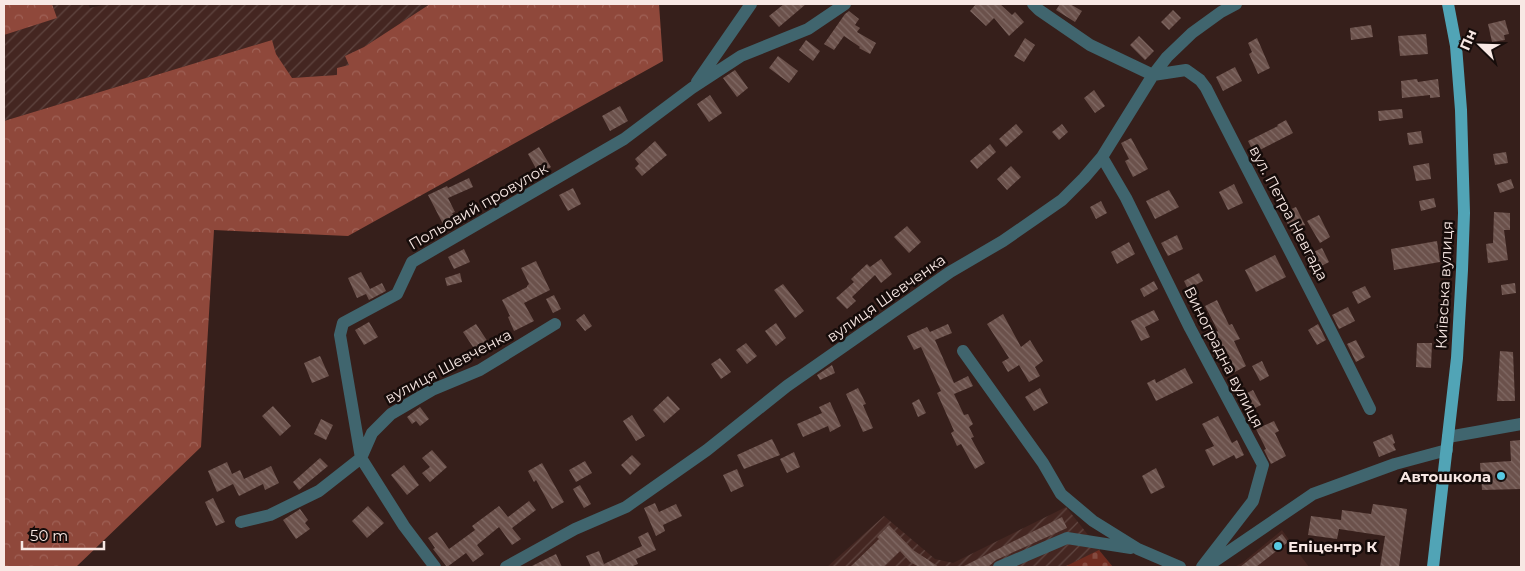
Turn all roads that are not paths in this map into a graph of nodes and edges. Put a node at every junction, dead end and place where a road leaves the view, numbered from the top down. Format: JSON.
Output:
{"nodes":[{"id":1,"x":751,"y":4,"type":"edge"},
{"id":2,"x":845,"y":4,"type":"edge"},
{"id":3,"x":1033,"y":4,"type":"edge"},
{"id":4,"x":1236,"y":4,"type":"edge"},
{"id":5,"x":1448,"y":4,"type":"edge"},
{"id":6,"x":1153,"y":75,"type":"junction"},
{"id":7,"x":692,"y":88,"type":"junction"},
{"id":8,"x":1102,"y":157,"type":"junction"},
{"id":9,"x":555,"y":324,"type":"dead end"},
{"id":10,"x":963,"y":351,"type":"dead end"},
{"id":11,"x":1370,"y":410,"type":"dead end"},
{"id":12,"x":1521,"y":424,"type":"edge"},
{"id":13,"x":1448,"y":443,"type":"junction"},
{"id":14,"x":361,"y":458,"type":"junction"},
{"id":15,"x":241,"y":522,"type":"dead end"},
{"id":16,"x":1138,"y":549,"type":"junction"},
{"id":17,"x":435,"y":567,"type":"edge"},
{"id":18,"x":506,"y":567,"type":"edge"},
{"id":19,"x":999,"y":567,"type":"edge"},
{"id":20,"x":1180,"y":567,"type":"edge"},
{"id":21,"x":1202,"y":567,"type":"edge"},
{"id":22,"x":1206,"y":567,"type":"edge"},
{"id":23,"x":1433,"y":567,"type":"edge"}],
"edges":[{"from":1,"to":7,"type":"street"},
{"from":2,"to":7,"type":"street","name":"Польовий провулок"},
{"from":3,"to":6,"type":"street"},
{"from":4,"to":6,"type":"street","name":"вулиця Шевченка"},
{"from":5,"to":13,"type":"main road","name":"Київська вулиця"},
{"from":6,"to":8,"type":"street","name":"вулиця Шевченка"},
{"from":6,"to":11,"type":"street","name":"вул. Петра Невгада"},
{"from":7,"to":14,"type":"street","name":"Польовий провулок"},
{"from":8,"to":18,"type":"street","name":"вулиця Шевченка"},
{"from":8,"to":21,"type":"street","name":"Виноградна вулиця"},
{"from":9,"to":14,"type":"street","name":"вулиця Шевченка"},
{"from":10,"to":16,"type":"street"},
{"from":12,"to":13,"type":"street"},
{"from":13,"to":22,"type":"street"},
{"from":13,"to":23,"type":"main road","name":"Київська вулиця"},
{"from":14,"to":15,"type":"street","name":"вулиця Шевченка"},
{"from":14,"to":17,"type":"street","name":"Польовий провулок"},
{"from":16,"to":19,"type":"street"},
{"from":16,"to":20,"type":"street"}]}
